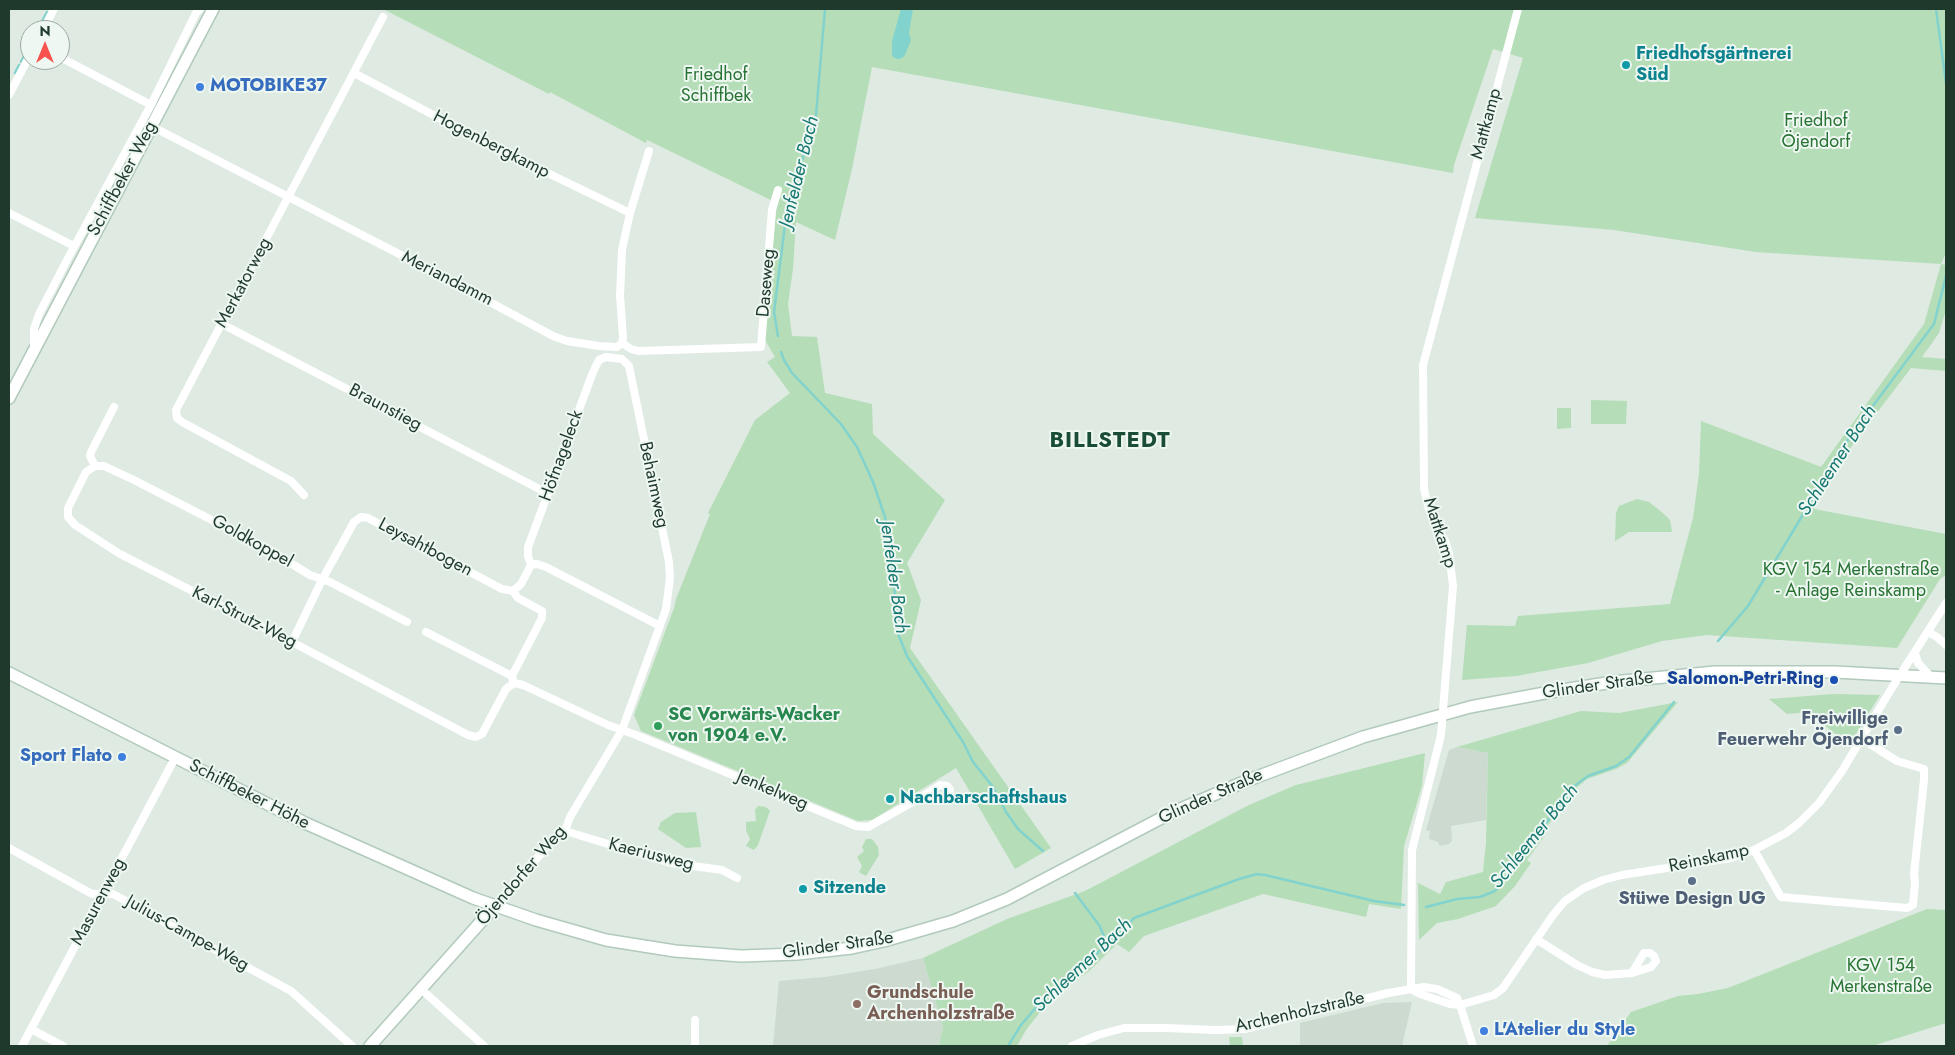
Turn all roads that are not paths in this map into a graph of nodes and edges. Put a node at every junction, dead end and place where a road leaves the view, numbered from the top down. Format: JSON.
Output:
{"nodes":[{"id":1,"x":200,"y":9,"type":"edge"},
{"id":2,"x":213,"y":9,"type":"edge"},
{"id":3,"x":1518,"y":9,"type":"edge"},
{"id":4,"x":383,"y":17,"type":"dead end"},
{"id":5,"x":70,"y":62,"type":"edge"},
{"id":6,"x":22,"y":70,"type":"edge"},
{"id":7,"x":354,"y":73,"type":"junction"},
{"id":8,"x":9,"y":95,"type":"edge"},
{"id":9,"x":151,"y":105,"type":"junction"},
{"id":10,"x":152,"y":126,"type":"junction"},
{"id":11,"x":648,"y":151,"type":"dead end"},
{"id":12,"x":778,"y":190,"type":"dead end"},
{"id":13,"x":289,"y":198,"type":"junction"},
{"id":14,"x":9,"y":213,"type":"edge"},
{"id":15,"x":630,"y":213,"type":"junction"},
{"id":16,"x":74,"y":246,"type":"junction"},
{"id":17,"x":222,"y":324,"type":"junction"},
{"id":18,"x":622,"y":343,"type":"junction"},
{"id":19,"x":761,"y":347,"type":"joint"},
{"id":20,"x":34,"y":350,"type":"junction"},
{"id":21,"x":611,"y":357,"type":"joint"},
{"id":22,"x":9,"y":398,"type":"edge"},
{"id":23,"x":114,"y":407,"type":"dead end"},
{"id":24,"x":94,"y":466,"type":"junction"},
{"id":25,"x":547,"y":493,"type":"junction"},
{"id":26,"x":304,"y":495,"type":"dead end"},
{"id":27,"x":530,"y":565,"type":"junction"},
{"id":28,"x":322,"y":580,"type":"junction"},
{"id":29,"x":513,"y":591,"type":"junction"},
{"id":30,"x":1946,"y":602,"type":"edge"},
{"id":31,"x":408,"y":622,"type":"dead end"},
{"id":32,"x":660,"y":626,"type":"junction"},
{"id":33,"x":426,"y":632,"type":"dead end"},
{"id":34,"x":1928,"y":632,"type":"junction"},
{"id":35,"x":292,"y":642,"type":"junction"},
{"id":36,"x":1946,"y":646,"type":"edge"},
{"id":37,"x":1915,"y":653,"type":"junction"},
{"id":38,"x":9,"y":673,"type":"edge"},
{"id":39,"x":1901,"y":675,"type":"junction"},
{"id":40,"x":1931,"y":677,"type":"junction"},
{"id":41,"x":1946,"y":678,"type":"edge"},
{"id":42,"x":513,"y":679,"type":"junction"},
{"id":43,"x":1443,"y":714,"type":"junction"},
{"id":44,"x":622,"y":730,"type":"junction"},
{"id":45,"x":1862,"y":739,"type":"junction"},
{"id":46,"x":176,"y":758,"type":"junction"},
{"id":47,"x":920,"y":798,"type":"dead end"},
{"id":48,"x":564,"y":832,"type":"junction"},
{"id":49,"x":9,"y":848,"type":"edge"},
{"id":50,"x":1754,"y":850,"type":"junction"},
{"id":51,"x":737,"y":878,"type":"dead end"},
{"id":52,"x":104,"y":894,"type":"junction"},
{"id":53,"x":495,"y":906,"type":"junction"},
{"id":54,"x":1536,"y":939,"type":"junction"},
{"id":55,"x":1632,"y":973,"type":"dead end"},
{"id":56,"x":421,"y":989,"type":"junction"},
{"id":57,"x":1411,"y":989,"type":"junction"},
{"id":58,"x":1460,"y":1004,"type":"junction"},
{"id":59,"x":695,"y":1020,"type":"dead end"},
{"id":60,"x":31,"y":1029,"type":"junction"},
{"id":61,"x":22,"y":1046,"type":"edge"},
{"id":62,"x":63,"y":1046,"type":"edge"},
{"id":63,"x":352,"y":1046,"type":"edge"},
{"id":64,"x":370,"y":1046,"type":"edge"},
{"id":65,"x":484,"y":1046,"type":"edge"},
{"id":66,"x":695,"y":1046,"type":"edge"},
{"id":67,"x":1072,"y":1046,"type":"edge"},
{"id":68,"x":1473,"y":1046,"type":"edge"}],
"edges":[{"from":1,"to":9,"type":"street","name":"Schiffbeker Weg"},
{"from":2,"to":10,"type":"main road","name":"Schiffbeker Weg"},
{"from":3,"to":43,"type":"street","name":"Mattkamp"},
{"from":4,"to":7,"type":"street","name":"Merkatorweg"},
{"from":5,"to":9,"type":"street"},
{"from":6,"to":8,"type":"street"},
{"from":7,"to":13,"type":"street","name":"Merkatorweg"},
{"from":7,"to":15,"type":"street","name":"Hogenbergkamp"},
{"from":9,"to":16,"type":"street","name":"Schiffbeker Weg"},
{"from":10,"to":13,"type":"street","name":"Meriandamm"},
{"from":10,"to":20,"type":"main road","name":"Schiffbeker Weg"},
{"from":11,"to":15,"type":"street"},
{"from":12,"to":19,"type":"street","name":"Daseweg"},
{"from":13,"to":17,"type":"street","name":"Merkatorweg"},
{"from":13,"to":18,"type":"street","name":"Meriandamm"},
{"from":14,"to":16,"type":"street"},
{"from":15,"to":18,"type":"street"},
{"from":16,"to":20,"type":"street","name":"Schiffbeker Weg"},
{"from":17,"to":25,"type":"street","name":"Braunstieg"},
{"from":17,"to":26,"type":"street","name":"Merkatorweg"},
{"from":18,"to":19,"type":"street","name":"Meriandamm"},
{"from":20,"to":22,"type":"main road","name":"Schiffbeker Weg"},
{"from":21,"to":25,"type":"street","name":"Höfnageleck"},
{"from":21,"to":32,"type":"street","name":"Behaimweg"},
{"from":23,"to":24,"type":"street"},
{"from":24,"to":28,"type":"street","name":"Goldkoppel"},
{"from":24,"to":35,"type":"street","name":"Karl-Strutz-Weg"},
{"from":25,"to":27,"type":"street","name":"Höfnageleck"},
{"from":27,"to":29,"type":"street","name":"Höfnageleck"},
{"from":27,"to":32,"type":"street"},
{"from":28,"to":29,"type":"street","name":"Leysahtbogen"},
{"from":28,"to":31,"type":"street","name":"Goldkoppel"},
{"from":28,"to":35,"type":"street","name":"Leysahtbogen"},
{"from":29,"to":42,"type":"street","name":"Leysahtbogen"},
{"from":30,"to":34,"type":"street","name":"Reinskamp"},
{"from":32,"to":44,"type":"street","name":"Öjendorfer Weg"},
{"from":33,"to":42,"type":"street"},
{"from":34,"to":36,"type":"street"},
{"from":34,"to":37,"type":"street","name":"Reinskamp"},
{"from":35,"to":42,"type":"street","name":"Karl-Strutz-Weg"},
{"from":37,"to":39,"type":"street","name":"Reinskamp"},
{"from":37,"to":40,"type":"street"},
{"from":38,"to":46,"type":"main road","name":"Schiffbeker Höhe"},
{"from":39,"to":40,"type":"main road","name":"Glinder Straße"},
{"from":39,"to":43,"type":"main road","name":"Glinder Straße"},
{"from":39,"to":45,"type":"street","name":"Reinskamp"},
{"from":40,"to":41,"type":"main road","name":"Glinder Straße"},
{"from":42,"to":44,"type":"street"},
{"from":43,"to":53,"type":"main road","name":"Glinder Straße"},
{"from":43,"to":57,"type":"street","name":"Mattkamp"},
{"from":44,"to":47,"type":"street","name":"Jenkelweg"},
{"from":44,"to":48,"type":"street","name":"Öjendorfer Weg"},
{"from":45,"to":50,"type":"street","name":"Reinskamp"},
{"from":45,"to":50,"type":"street"},
{"from":46,"to":52,"type":"street","name":"Masurenweg"},
{"from":46,"to":53,"type":"main road","name":"Schiffbeker Höhe"},
{"from":48,"to":51,"type":"street","name":"Kaeriusweg"},
{"from":48,"to":53,"type":"street","name":"Öjendorfer Weg"},
{"from":49,"to":52,"type":"street","name":"Julius-Campe-Weg"},
{"from":50,"to":54,"type":"street","name":"Reinskamp"},
{"from":52,"to":60,"type":"street","name":"Masurenweg"},
{"from":52,"to":63,"type":"street","name":"Julius-Campe-Weg"},
{"from":53,"to":56,"type":"main road","name":"Öjendorfer Weg"},
{"from":54,"to":55,"type":"street"},
{"from":54,"to":58,"type":"street","name":"Reinskamp"},
{"from":56,"to":64,"type":"main road","name":"Öjendorfer Weg"},
{"from":56,"to":65,"type":"street"},
{"from":57,"to":58,"type":"street","name":"Archenholzstraße"},
{"from":57,"to":67,"type":"street","name":"Archenholzstraße"},
{"from":58,"to":68,"type":"street"},
{"from":59,"to":66,"type":"street"},
{"from":60,"to":61,"type":"street","name":"Masurenweg"},
{"from":60,"to":62,"type":"street"}]}
